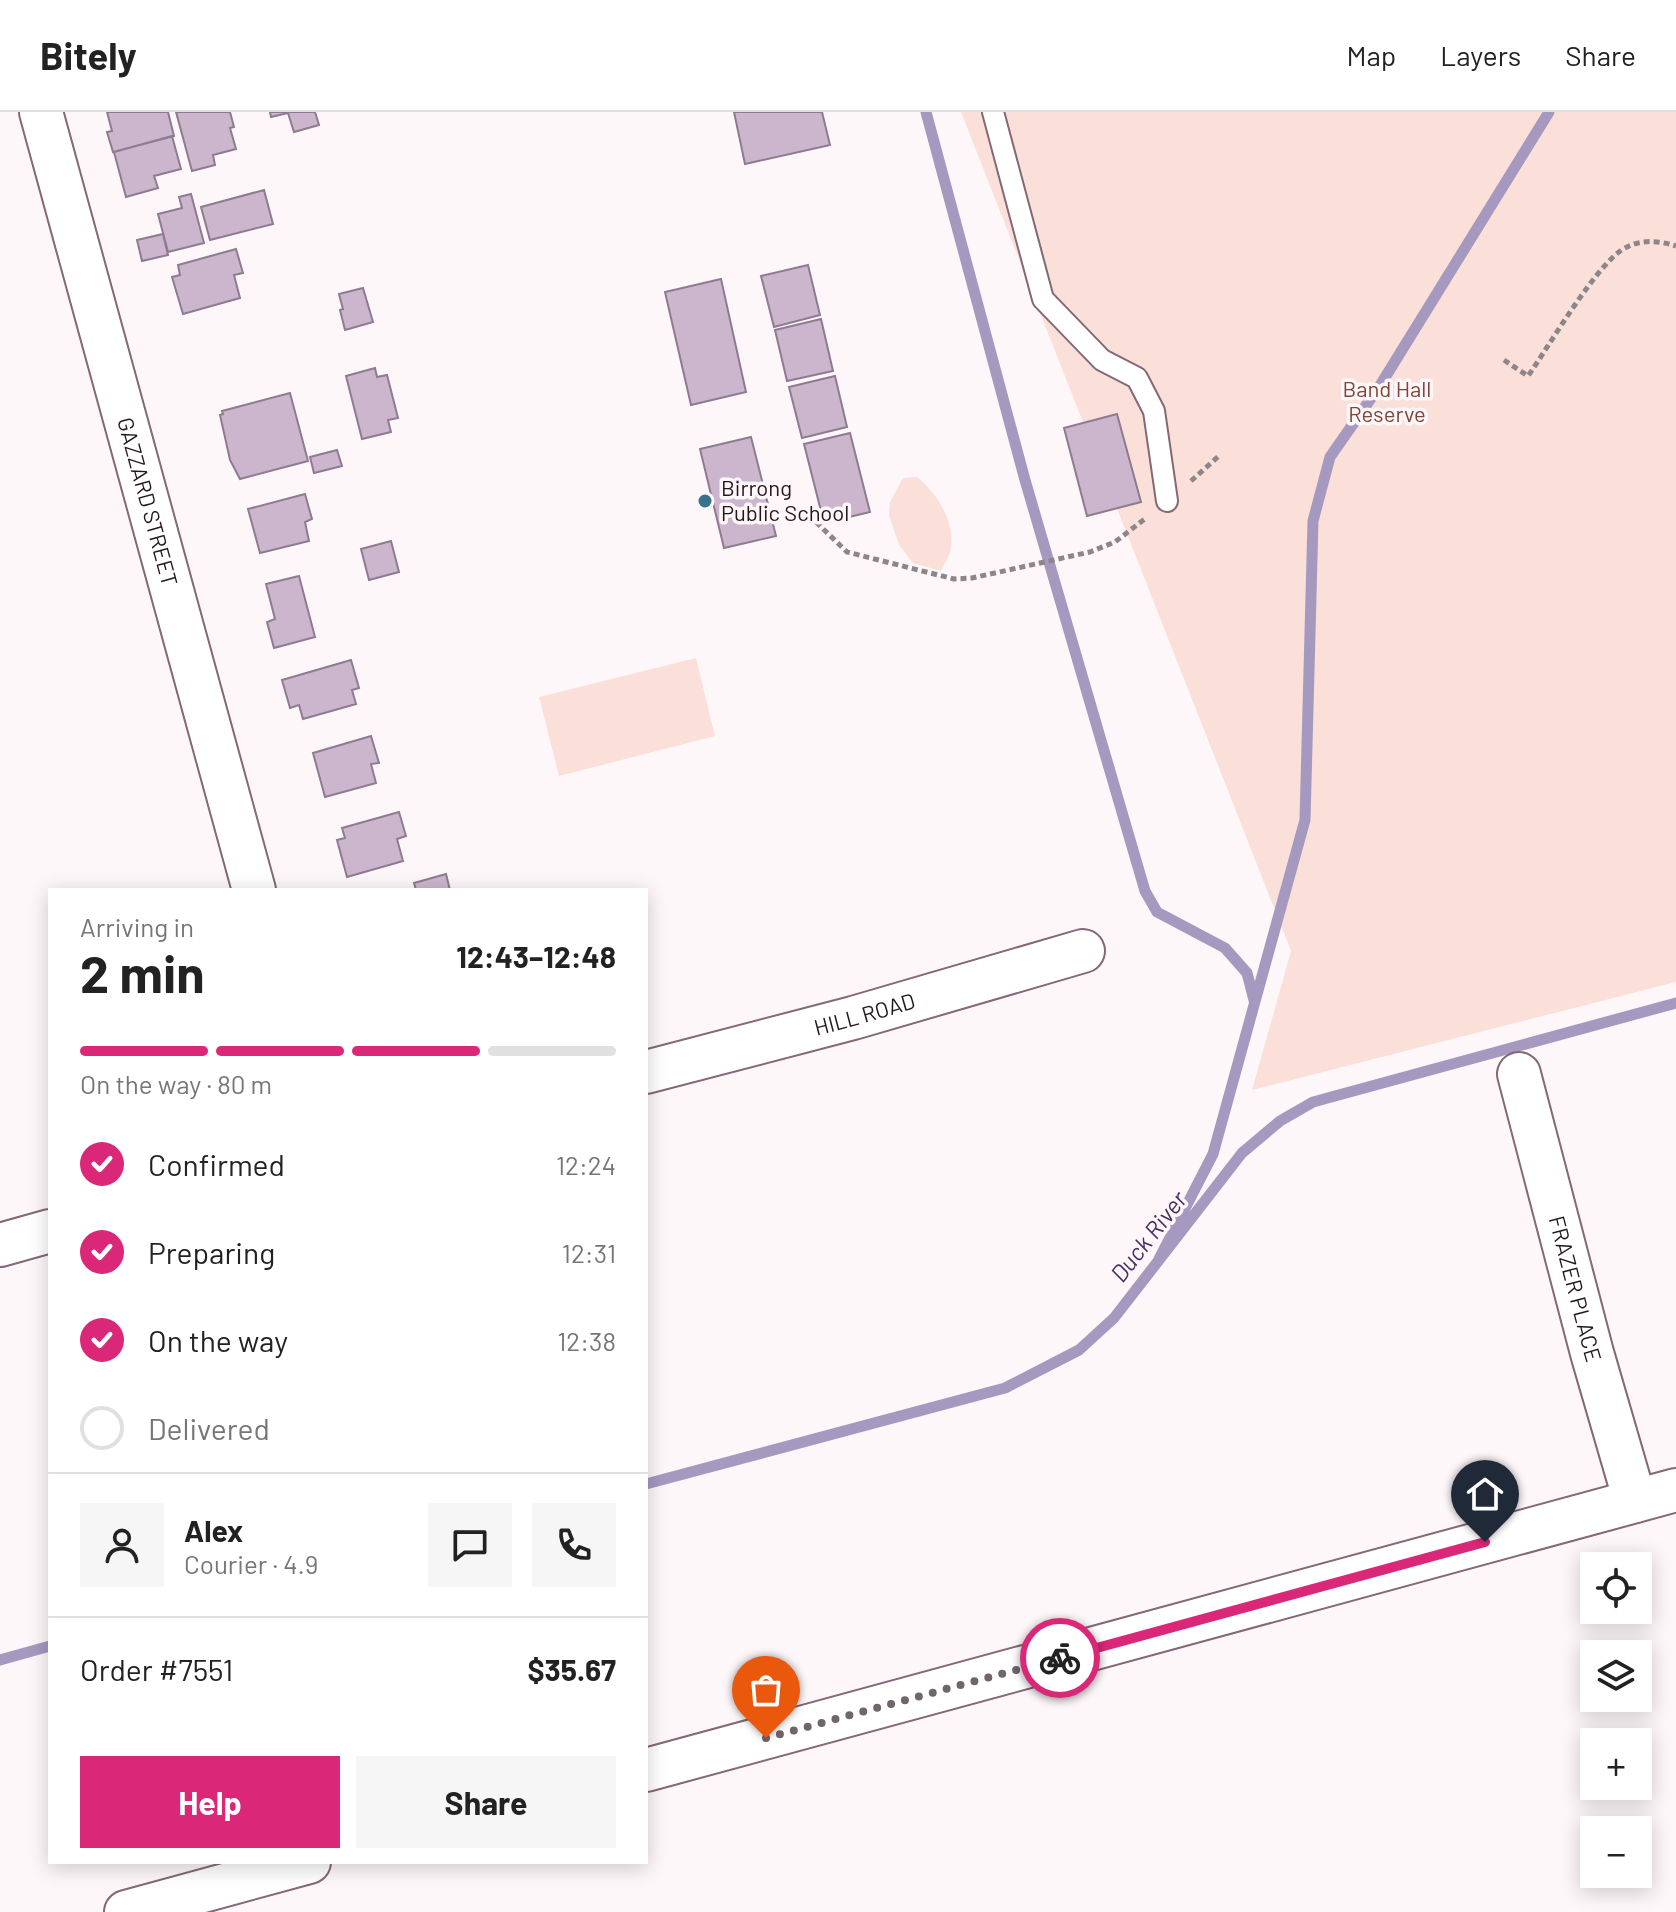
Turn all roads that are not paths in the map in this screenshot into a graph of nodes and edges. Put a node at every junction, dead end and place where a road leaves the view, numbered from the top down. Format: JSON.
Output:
{"nodes":[{"id":1,"x":41,"y":112,"type":"edge"},
{"id":2,"x":993,"y":112,"type":"edge"},
{"id":3,"x":1167,"y":501,"type":"dead end"},
{"id":4,"x":253,"y":888,"type":"edge"},
{"id":5,"x":1083,"y":951,"type":"dead end"},
{"id":6,"x":648,"y":1071,"type":"edge"},
{"id":7,"x":1519,"y":1074,"type":"dead end"},
{"id":8,"x":48,"y":1232,"type":"edge"},
{"id":9,"x":0,"y":1245,"type":"edge"},
{"id":10,"x":1676,"y":1490,"type":"edge"},
{"id":11,"x":1635,"y":1501,"type":"junction"},
{"id":12,"x":648,"y":1769,"type":"edge"},
{"id":13,"x":302,"y":1864,"type":"edge"},
{"id":14,"x":126,"y":1912,"type":"edge"}],
"edges":[{"from":1,"to":4,"type":"street","name":"GAZZARD STREET"},
{"from":2,"to":3,"type":"lane"},
{"from":5,"to":6,"type":"street","name":"HILL ROAD"},
{"from":7,"to":11,"type":"street","name":"FRAZER PLACE"},
{"from":8,"to":9,"type":"street"},
{"from":10,"to":11,"type":"street"},
{"from":11,"to":12,"type":"street"},
{"from":13,"to":14,"type":"street"}]}
